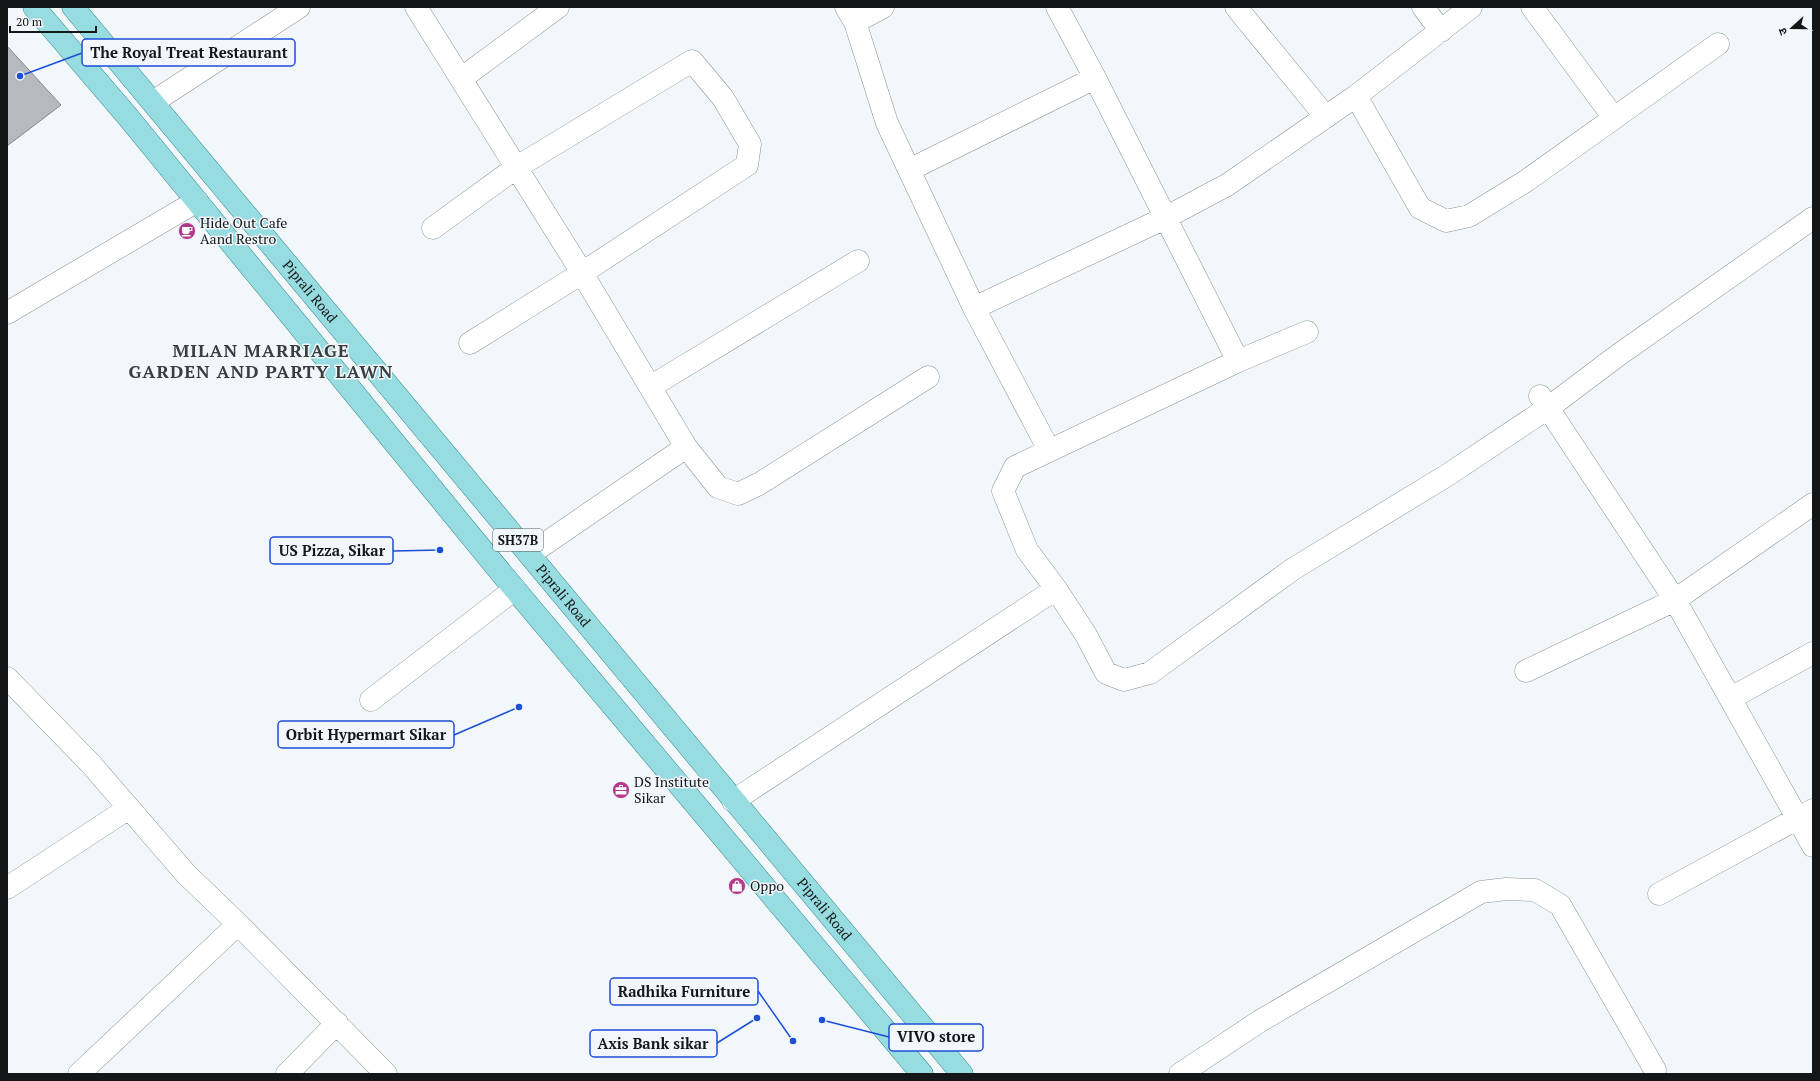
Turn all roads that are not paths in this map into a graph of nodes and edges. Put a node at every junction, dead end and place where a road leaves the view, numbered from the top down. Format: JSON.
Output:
{"nodes":[{"id":1,"x":34,"y":7,"type":"edge"},
{"id":2,"x":73,"y":7,"type":"edge"},
{"id":3,"x":299,"y":7,"type":"edge"},
{"id":4,"x":416,"y":7,"type":"edge"},
{"id":5,"x":558,"y":7,"type":"edge"},
{"id":6,"x":883,"y":7,"type":"edge"},
{"id":7,"x":1057,"y":7,"type":"edge"},
{"id":8,"x":1236,"y":7,"type":"edge"},
{"id":9,"x":1423,"y":7,"type":"edge"},
{"id":10,"x":1471,"y":7,"type":"edge"},
{"id":11,"x":1532,"y":7,"type":"edge"},
{"id":12,"x":851,"y":15,"type":"edge"},
{"id":13,"x":1441,"y":31,"type":"junction"},
{"id":14,"x":1718,"y":44,"type":"dead end"},
{"id":15,"x":462,"y":78,"type":"junction"},
{"id":16,"x":1095,"y":78,"type":"junction"},
{"id":17,"x":1356,"y":96,"type":"junction"},
{"id":18,"x":152,"y":102,"type":"junction"},
{"id":19,"x":1326,"y":117,"type":"junction"},
{"id":20,"x":1614,"y":118,"type":"junction"},
{"id":21,"x":516,"y":167,"type":"junction"},
{"id":22,"x":909,"y":170,"type":"junction"},
{"id":23,"x":197,"y":201,"type":"junction"},
{"id":24,"x":1166,"y":218,"type":"junction"},
{"id":25,"x":1813,"y":218,"type":"edge"},
{"id":26,"x":433,"y":228,"type":"dead end"},
{"id":27,"x":858,"y":261,"type":"dead end"},
{"id":28,"x":582,"y":273,"type":"junction"},
{"id":29,"x":974,"y":308,"type":"junction"},
{"id":30,"x":7,"y":313,"type":"edge"},
{"id":31,"x":1307,"y":332,"type":"dead end"},
{"id":32,"x":470,"y":343,"type":"dead end"},
{"id":33,"x":1238,"y":361,"type":"junction"},
{"id":34,"x":928,"y":377,"type":"dead end"},
{"id":35,"x":650,"y":387,"type":"junction"},
{"id":36,"x":1544,"y":402,"type":"junction"},
{"id":37,"x":686,"y":447,"type":"junction"},
{"id":38,"x":1049,"y":450,"type":"junction"},
{"id":39,"x":1813,"y":504,"type":"edge"},
{"id":40,"x":530,"y":554,"type":"junction"},
{"id":41,"x":515,"y":589,"type":"junction"},
{"id":42,"x":1056,"y":589,"type":"junction"},
{"id":43,"x":1676,"y":600,"type":"junction"},
{"id":44,"x":1813,"y":653,"type":"edge"},
{"id":45,"x":1526,"y":671,"type":"dead end"},
{"id":46,"x":7,"y":678,"type":"edge"},
{"id":47,"x":1731,"y":698,"type":"junction"},
{"id":48,"x":371,"y":700,"type":"dead end"},
{"id":49,"x":733,"y":801,"type":"junction"},
{"id":50,"x":129,"y":808,"type":"junction"},
{"id":51,"x":1806,"y":815,"type":"edge"},
{"id":52,"x":1813,"y":846,"type":"edge"},
{"id":53,"x":7,"y":888,"type":"edge"},
{"id":54,"x":1659,"y":894,"type":"dead end"},
{"id":55,"x":238,"y":924,"type":"junction"},
{"id":56,"x":337,"y":1023,"type":"junction"},
{"id":57,"x":1655,"y":1070,"type":"dead end"},
{"id":58,"x":79,"y":1074,"type":"edge"},
{"id":59,"x":287,"y":1074,"type":"edge"},
{"id":60,"x":386,"y":1074,"type":"edge"},
{"id":61,"x":922,"y":1074,"type":"edge"},
{"id":62,"x":962,"y":1074,"type":"edge"},
{"id":63,"x":1180,"y":1074,"type":"edge"}],
"edges":[{"from":1,"to":23,"type":"main road"},
{"from":2,"to":18,"type":"main road","name":"Piprali Road","number":"SH37B"},
{"from":3,"to":18,"type":"street"},
{"from":4,"to":15,"type":"street"},
{"from":5,"to":15,"type":"street"},
{"from":6,"to":12,"type":"street"},
{"from":7,"to":16,"type":"street"},
{"from":8,"to":19,"type":"street"},
{"from":9,"to":13,"type":"street"},
{"from":10,"to":13,"type":"street"},
{"from":11,"to":20,"type":"street"},
{"from":12,"to":22,"type":"street"},
{"from":13,"to":17,"type":"street"},
{"from":14,"to":20,"type":"street"},
{"from":15,"to":21,"type":"street"},
{"from":16,"to":22,"type":"street"},
{"from":16,"to":24,"type":"street"},
{"from":17,"to":19,"type":"street"},
{"from":17,"to":20,"type":"street"},
{"from":18,"to":40,"type":"main road","name":"Piprali Road","number":"SH37B"},
{"from":19,"to":24,"type":"street"},
{"from":21,"to":26,"type":"street"},
{"from":21,"to":28,"type":"street"},
{"from":21,"to":28,"type":"street"},
{"from":22,"to":29,"type":"street"},
{"from":23,"to":30,"type":"street"},
{"from":23,"to":41,"type":"main road"},
{"from":24,"to":29,"type":"street"},
{"from":24,"to":33,"type":"street"},
{"from":25,"to":36,"type":"street"},
{"from":27,"to":35,"type":"street"},
{"from":28,"to":32,"type":"street"},
{"from":28,"to":35,"type":"street"},
{"from":29,"to":38,"type":"street"},
{"from":31,"to":33,"type":"street"},
{"from":33,"to":38,"type":"street"},
{"from":34,"to":37,"type":"street"},
{"from":35,"to":37,"type":"street"},
{"from":36,"to":42,"type":"street"},
{"from":36,"to":43,"type":"street"},
{"from":37,"to":40,"type":"street"},
{"from":38,"to":42,"type":"street"},
{"from":39,"to":43,"type":"street"},
{"from":40,"to":49,"type":"main road","name":"Piprali Road","number":"SH37B"},
{"from":41,"to":48,"type":"street"},
{"from":41,"to":61,"type":"main road"},
{"from":42,"to":49,"type":"street"},
{"from":43,"to":45,"type":"street"},
{"from":43,"to":47,"type":"street"},
{"from":44,"to":47,"type":"street"},
{"from":46,"to":50,"type":"street"},
{"from":47,"to":51,"type":"street"},
{"from":49,"to":62,"type":"main road","name":"Piprali Road","number":"SH37B"},
{"from":50,"to":53,"type":"street"},
{"from":50,"to":55,"type":"street"},
{"from":51,"to":52,"type":"street"},
{"from":51,"to":54,"type":"street"},
{"from":55,"to":56,"type":"street"},
{"from":55,"to":58,"type":"street"},
{"from":56,"to":59,"type":"street"},
{"from":56,"to":60,"type":"street"},
{"from":57,"to":63,"type":"street"}]}
